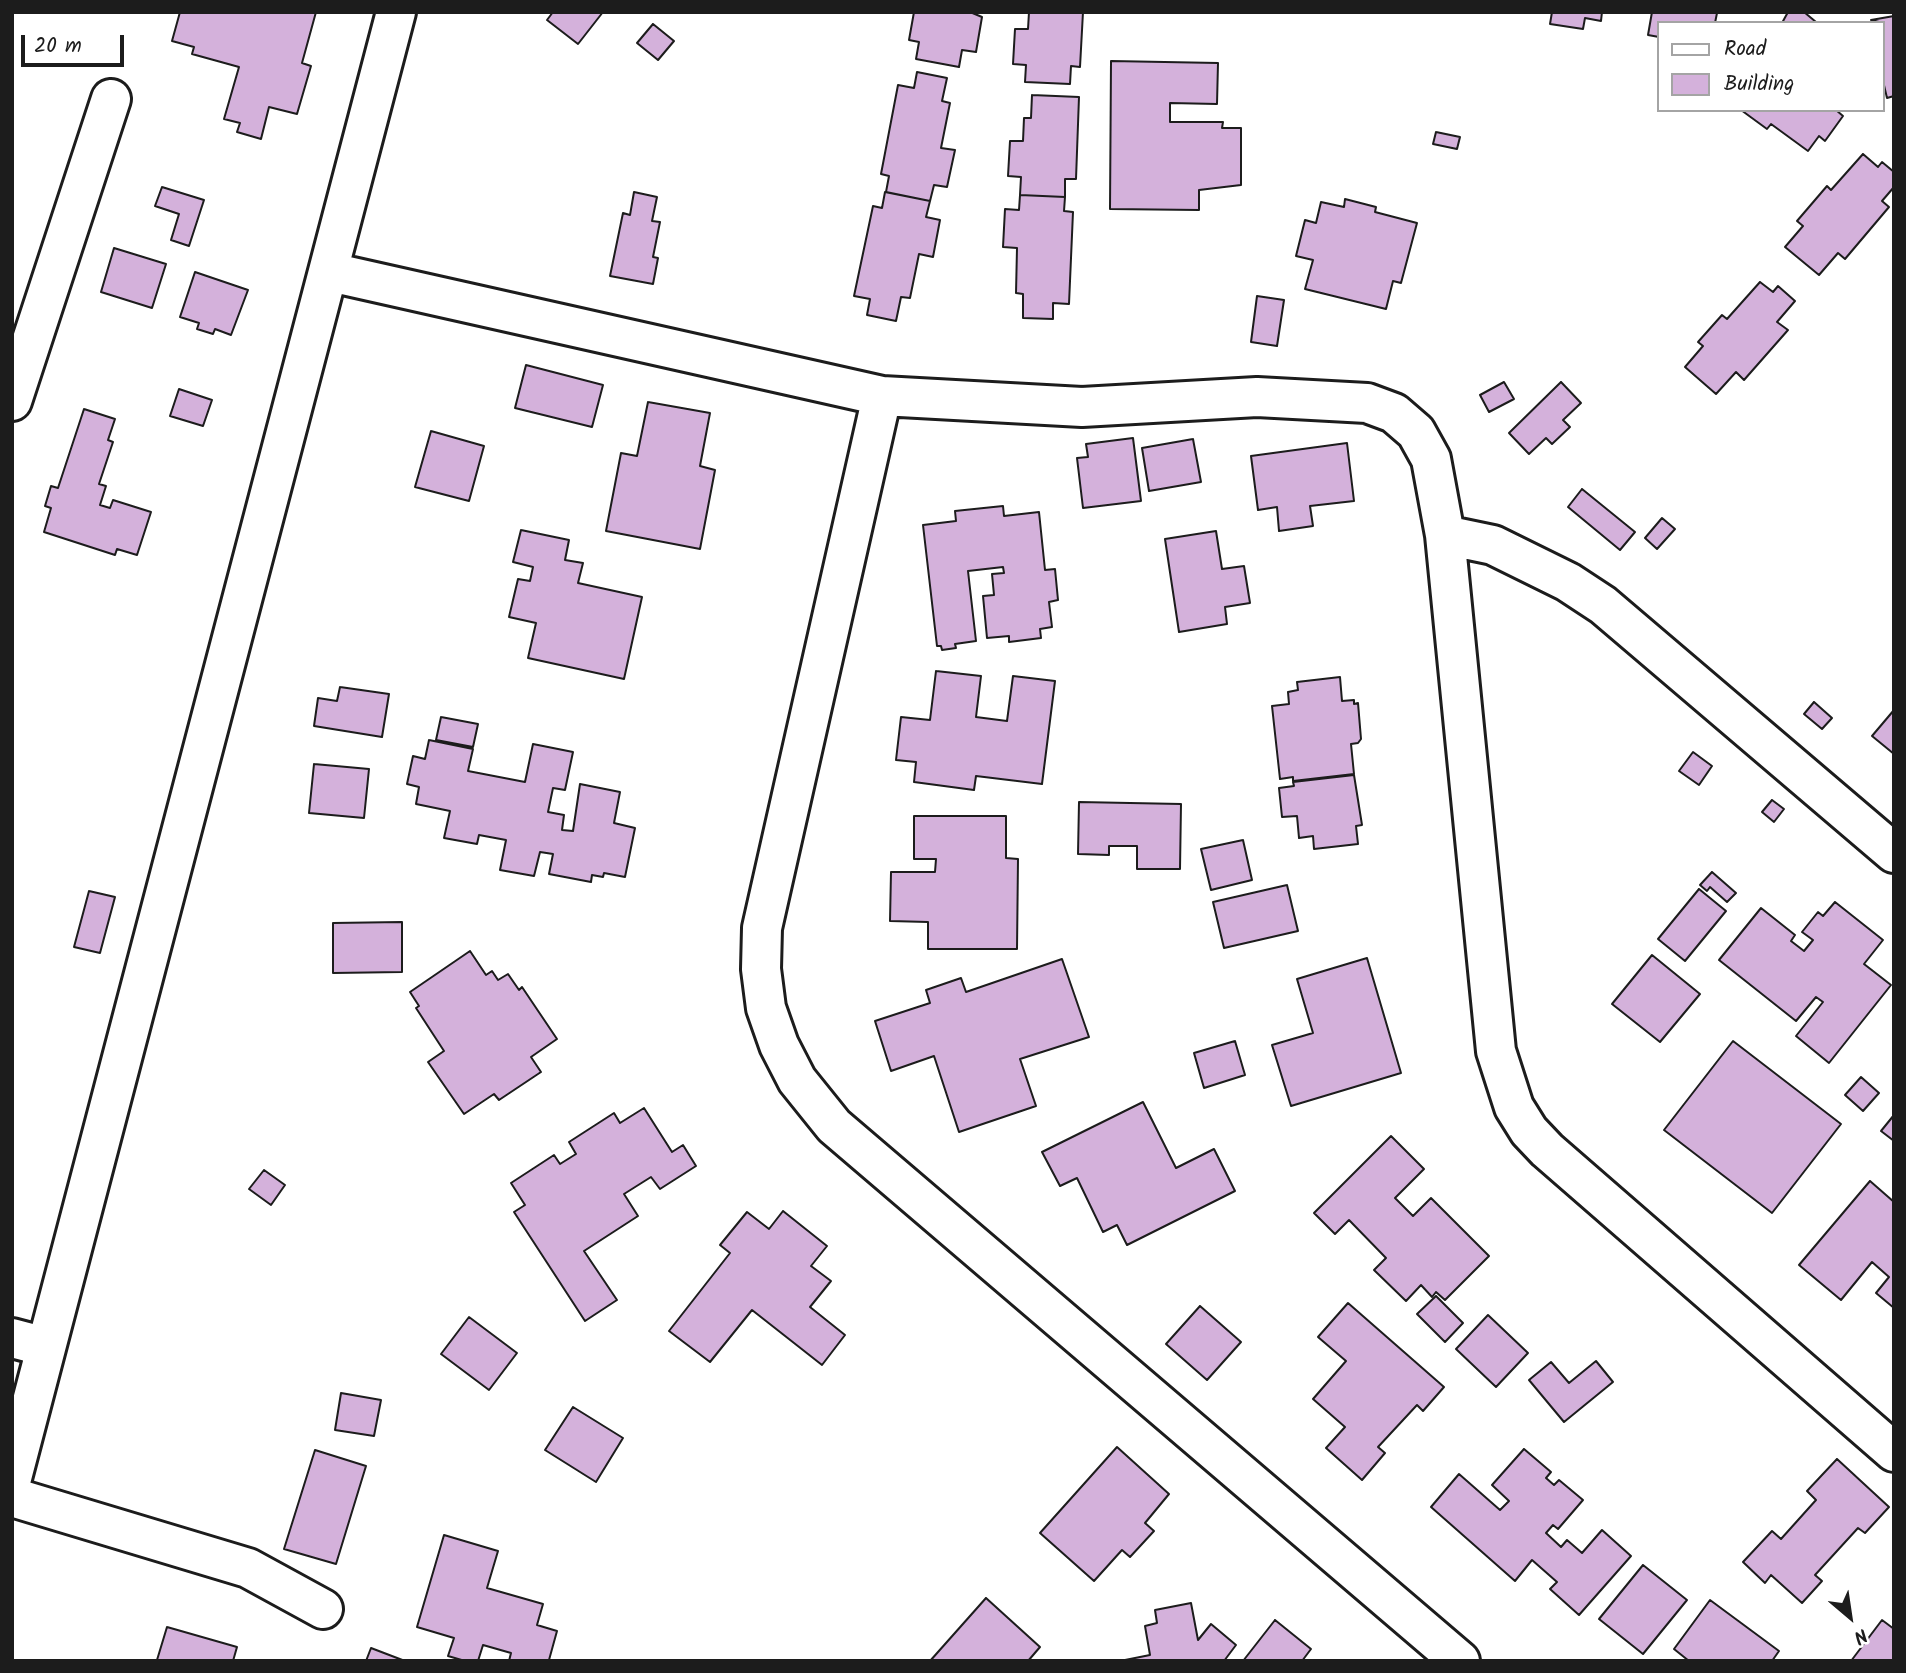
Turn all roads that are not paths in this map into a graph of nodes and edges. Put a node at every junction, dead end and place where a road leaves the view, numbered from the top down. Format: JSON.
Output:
{"nodes":[{"id":1,"x":396,"y":12,"type":"edge"},
{"id":2,"x":111,"y":99,"type":"dead end"},
{"id":3,"x":330,"y":272,"type":"junction"},
{"id":4,"x":882,"y":396,"type":"junction"},
{"id":5,"x":12,"y":401,"type":"edge"},
{"id":6,"x":1446,"y":535,"type":"junction"},
{"id":7,"x":1894,"y":853,"type":"edge"},
{"id":8,"x":29,"y":1343,"type":"edge"},
{"id":9,"x":1894,"y":1452,"type":"edge"},
{"id":10,"x":12,"y":1478,"type":"edge"},
{"id":11,"x":12,"y":1497,"type":"edge"},
{"id":12,"x":323,"y":1609,"type":"dead end"},
{"id":13,"x":1460,"y":1661,"type":"edge"}],
"edges":[{"from":1,"to":3,"type":"street"},
{"from":2,"to":5,"type":"street"},
{"from":3,"to":4,"type":"street"},
{"from":3,"to":8,"type":"street"},
{"from":4,"to":6,"type":"street"},
{"from":4,"to":13,"type":"street"},
{"from":6,"to":7,"type":"street"},
{"from":6,"to":9,"type":"street"},
{"from":8,"to":10,"type":"street"},
{"from":11,"to":12,"type":"street"}]}
